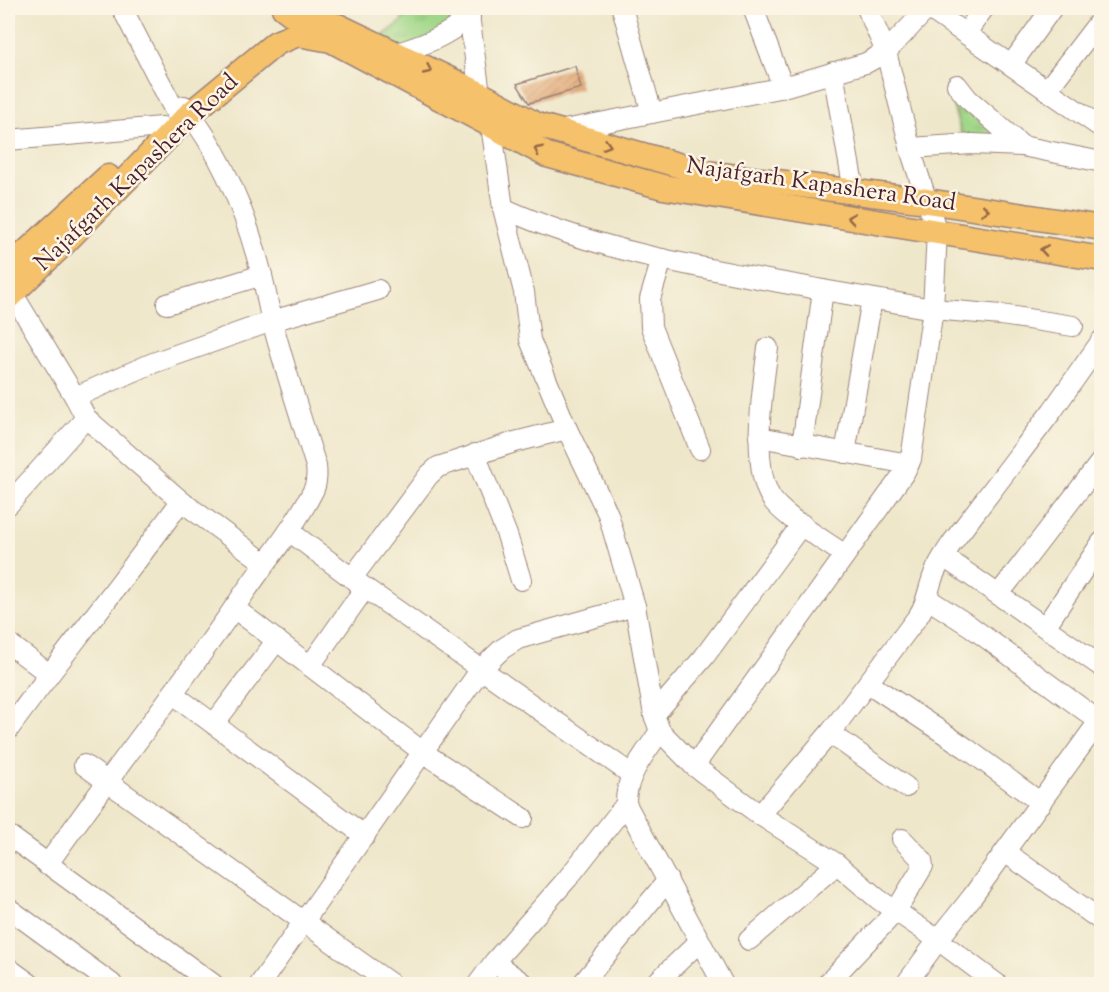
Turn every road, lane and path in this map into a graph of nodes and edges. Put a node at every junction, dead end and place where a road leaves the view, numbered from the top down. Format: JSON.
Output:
{"nodes":[{"id":1,"x":122,"y":8,"type":"edge"},
{"id":2,"x":622,"y":8,"type":"edge"},
{"id":3,"x":753,"y":8,"type":"edge"},
{"id":4,"x":867,"y":8,"type":"edge"},
{"id":5,"x":984,"y":8,"type":"edge"},
{"id":6,"x":1052,"y":8,"type":"edge"},
{"id":7,"x":469,"y":12,"type":"edge"},
{"id":8,"x":1101,"y":18,"type":"edge"},
{"id":9,"x":293,"y":20,"type":"edge"},
{"id":10,"x":966,"y":33,"type":"junction"},
{"id":11,"x":886,"y":52,"type":"junction"},
{"id":12,"x":394,"y":54,"type":"junction"},
{"id":13,"x":1011,"y":65,"type":"junction"},
{"id":14,"x":833,"y":72,"type":"junction"},
{"id":15,"x":957,"y":85,"type":"dead end"},
{"id":16,"x":783,"y":87,"type":"junction"},
{"id":17,"x":1047,"y":90,"type":"junction"},
{"id":18,"x":480,"y":94,"type":"junction"},
{"id":19,"x":652,"y":113,"type":"junction"},
{"id":20,"x":178,"y":115,"type":"junction"},
{"id":21,"x":1099,"y":122,"type":"edge"},
{"id":22,"x":491,"y":125,"type":"junction"},
{"id":23,"x":559,"y":131,"type":"junction"},
{"id":24,"x":8,"y":140,"type":"edge"},
{"id":25,"x":1022,"y":146,"type":"junction"},
{"id":26,"x":909,"y":148,"type":"junction"},
{"id":27,"x":1101,"y":162,"type":"edge"},
{"id":28,"x":854,"y":191,"type":"junction"},
{"id":29,"x":927,"y":201,"type":"junction"},
{"id":30,"x":503,"y":208,"type":"junction"},
{"id":31,"x":1101,"y":228,"type":"edge"},
{"id":32,"x":938,"y":232,"type":"junction"},
{"id":33,"x":662,"y":259,"type":"junction"},
{"id":34,"x":1101,"y":259,"type":"edge"},
{"id":35,"x":8,"y":269,"type":"edge"},
{"id":36,"x":262,"y":275,"type":"junction"},
{"id":37,"x":378,"y":290,"type":"dead end"},
{"id":38,"x":823,"y":290,"type":"junction"},
{"id":39,"x":9,"y":292,"type":"edge"},
{"id":40,"x":872,"y":299,"type":"junction"},
{"id":41,"x":167,"y":304,"type":"dead end"},
{"id":42,"x":933,"y":309,"type":"junction"},
{"id":43,"x":272,"y":321,"type":"junction"},
{"id":44,"x":1073,"y":327,"type":"dead end"},
{"id":45,"x":1101,"y":340,"type":"edge"},
{"id":46,"x":768,"y":348,"type":"dead end"},
{"id":47,"x":75,"y":396,"type":"junction"},
{"id":48,"x":86,"y":418,"type":"junction"},
{"id":49,"x":567,"y":429,"type":"junction"},
{"id":50,"x":759,"y":437,"type":"junction"},
{"id":51,"x":802,"y":446,"type":"junction"},
{"id":52,"x":700,"y":449,"type":"dead end"},
{"id":53,"x":845,"y":453,"type":"junction"},
{"id":54,"x":475,"y":454,"type":"junction"},
{"id":55,"x":1101,"y":460,"type":"edge"},
{"id":56,"x":909,"y":464,"type":"junction"},
{"id":57,"x":181,"y":501,"type":"junction"},
{"id":58,"x":8,"y":505,"type":"edge"},
{"id":59,"x":802,"y":524,"type":"junction"},
{"id":60,"x":289,"y":531,"type":"junction"},
{"id":61,"x":1101,"y":542,"type":"edge"},
{"id":62,"x":845,"y":555,"type":"junction"},
{"id":63,"x":944,"y":556,"type":"junction"},
{"id":64,"x":265,"y":563,"type":"junction"},
{"id":65,"x":521,"y":580,"type":"dead end"},
{"id":66,"x":358,"y":583,"type":"junction"},
{"id":67,"x":999,"y":594,"type":"junction"},
{"id":68,"x":928,"y":599,"type":"junction"},
{"id":69,"x":635,"y":606,"type":"junction"},
{"id":70,"x":234,"y":608,"type":"junction"},
{"id":71,"x":1045,"y":627,"type":"junction"},
{"id":72,"x":277,"y":640,"type":"junction"},
{"id":73,"x":8,"y":643,"type":"edge"},
{"id":74,"x":310,"y":666,"type":"junction"},
{"id":75,"x":1101,"y":667,"type":"edge"},
{"id":76,"x":481,"y":669,"type":"junction"},
{"id":77,"x":49,"y":674,"type":"junction"},
{"id":78,"x":868,"y":682,"type":"junction"},
{"id":79,"x":173,"y":694,"type":"junction"},
{"id":80,"x":1100,"y":719,"type":"edge"},
{"id":81,"x":657,"y":723,"type":"junction"},
{"id":82,"x":214,"y":724,"type":"junction"},
{"id":83,"x":8,"y":730,"type":"edge"},
{"id":84,"x":830,"y":733,"type":"junction"},
{"id":85,"x":424,"y":753,"type":"junction"},
{"id":86,"x":84,"y":765,"type":"dead end"},
{"id":87,"x":694,"y":766,"type":"junction"},
{"id":88,"x":631,"y":774,"type":"junction"},
{"id":89,"x":106,"y":781,"type":"junction"},
{"id":90,"x":906,"y":787,"type":"dead end"},
{"id":91,"x":1041,"y":803,"type":"junction"},
{"id":92,"x":626,"y":804,"type":"junction"},
{"id":93,"x":760,"y":815,"type":"junction"},
{"id":94,"x":523,"y":818,"type":"dead end"},
{"id":95,"x":8,"y":835,"type":"edge"},
{"id":96,"x":365,"y":836,"type":"junction"},
{"id":97,"x":902,"y":839,"type":"dead end"},
{"id":98,"x":1005,"y":852,"type":"junction"},
{"id":99,"x":837,"y":864,"type":"junction"},
{"id":100,"x":47,"y":865,"type":"junction"},
{"id":101,"x":668,"y":880,"type":"junction"},
{"id":102,"x":8,"y":908,"type":"edge"},
{"id":103,"x":896,"y":911,"type":"junction"},
{"id":104,"x":1101,"y":921,"type":"edge"},
{"id":105,"x":303,"y":922,"type":"junction"},
{"id":106,"x":748,"y":940,"type":"dead end"},
{"id":107,"x":938,"y":940,"type":"junction"},
{"id":108,"x":700,"y":941,"type":"junction"},
{"id":109,"x":495,"y":963,"type":"junction"},
{"id":110,"x":8,"y":968,"type":"edge"},
{"id":111,"x":30,"y":984,"type":"edge"},
{"id":112,"x":112,"y":984,"type":"edge"},
{"id":113,"x":213,"y":984,"type":"edge"},
{"id":114,"x":260,"y":984,"type":"edge"},
{"id":115,"x":391,"y":984,"type":"edge"},
{"id":116,"x":478,"y":984,"type":"edge"},
{"id":117,"x":524,"y":984,"type":"edge"},
{"id":118,"x":582,"y":984,"type":"edge"},
{"id":119,"x":655,"y":984,"type":"edge"},
{"id":120,"x":723,"y":984,"type":"edge"},
{"id":121,"x":827,"y":984,"type":"edge"},
{"id":122,"x":906,"y":984,"type":"edge"},
{"id":123,"x":997,"y":984,"type":"edge"}],
"edges":[{"from":1,"to":20,"type":"street"},
{"from":2,"to":19,"type":"street"},
{"from":3,"to":16,"type":"street"},
{"from":4,"to":11,"type":"street"},
{"from":5,"to":10,"type":"street"},
{"from":6,"to":13,"type":"street"},
{"from":7,"to":12,"type":"street"},
{"from":7,"to":18,"type":"street"},
{"from":8,"to":17,"type":"street"},
{"from":9,"to":12,"type":"main road","name":"Najafgarh Kapashera Road"},
{"from":9,"to":20,"type":"main road"},
{"from":9,"to":22,"type":"main road","name":"Najafgarh Kapashera Road"},
{"from":10,"to":11,"type":"street"},
{"from":10,"to":13,"type":"street"},
{"from":11,"to":14,"type":"street"},
{"from":11,"to":26,"type":"street"},
{"from":12,"to":18,"type":"main road","name":"Najafgarh Kapashera Road","one_way":true},
{"from":13,"to":17,"type":"street"},
{"from":14,"to":16,"type":"street"},
{"from":14,"to":28,"type":"street"},
{"from":15,"to":25,"type":"street"},
{"from":16,"to":19,"type":"street"},
{"from":17,"to":21,"type":"street"},
{"from":18,"to":23,"type":"main road","name":"Najafgarh Kapashera Road"},
{"from":19,"to":23,"type":"street"},
{"from":20,"to":24,"type":"street"},
{"from":20,"to":35,"type":"main road"},
{"from":20,"to":36,"type":"street"},
{"from":20,"to":39,"type":"main road","name":"Najafgarh Kapashera Road"},
{"from":22,"to":30,"type":"street"},
{"from":32,"to":22,"type":"main road","name":"Najafgarh Kapashera Road","one_way":true},
{"from":23,"to":28,"type":"main road","name":"Najafgarh Kapashera Road","one_way":true},
{"from":25,"to":26,"type":"street"},
{"from":25,"to":27,"type":"street"},
{"from":26,"to":29,"type":"street"},
{"from":28,"to":29,"type":"main road","name":"Najafgarh Kapashera Road"},
{"from":29,"to":31,"type":"main road","name":"Najafgarh Kapashera Road","one_way":true},
{"from":29,"to":32,"type":"street"},
{"from":30,"to":33,"type":"street"},
{"from":30,"to":49,"type":"street"},
{"from":34,"to":32,"type":"main road","name":"Najafgarh Kapashera Road","one_way":true},
{"from":32,"to":42,"type":"street"},
{"from":33,"to":38,"type":"street"},
{"from":33,"to":52,"type":"street"},
{"from":36,"to":41,"type":"street"},
{"from":36,"to":43,"type":"street"},
{"from":37,"to":43,"type":"street"},
{"from":38,"to":40,"type":"street"},
{"from":38,"to":51,"type":"street"},
{"from":39,"to":47,"type":"street"},
{"from":40,"to":42,"type":"street"},
{"from":40,"to":53,"type":"street"},
{"from":42,"to":44,"type":"street"},
{"from":42,"to":56,"type":"street"},
{"from":43,"to":47,"type":"street"},
{"from":43,"to":60,"type":"street"},
{"from":45,"to":63,"type":"street"},
{"from":46,"to":50,"type":"street"},
{"from":47,"to":48,"type":"street"},
{"from":48,"to":57,"type":"street"},
{"from":48,"to":58,"type":"street"},
{"from":49,"to":54,"type":"street"},
{"from":49,"to":69,"type":"street"},
{"from":50,"to":51,"type":"street"},
{"from":50,"to":59,"type":"street"},
{"from":51,"to":53,"type":"street"},
{"from":53,"to":56,"type":"street"},
{"from":54,"to":65,"type":"street"},
{"from":54,"to":66,"type":"street"},
{"from":55,"to":67,"type":"street"},
{"from":56,"to":62,"type":"street"},
{"from":57,"to":64,"type":"street"},
{"from":57,"to":77,"type":"street"},
{"from":59,"to":62,"type":"street"},
{"from":59,"to":81,"type":"street"},
{"from":60,"to":64,"type":"street"},
{"from":60,"to":66,"type":"street"},
{"from":61,"to":71,"type":"street"},
{"from":62,"to":87,"type":"street"},
{"from":63,"to":67,"type":"street"},
{"from":63,"to":68,"type":"street"},
{"from":64,"to":70,"type":"street"},
{"from":66,"to":74,"type":"street"},
{"from":66,"to":76,"type":"street"},
{"from":67,"to":71,"type":"street"},
{"from":68,"to":78,"type":"street"},
{"from":68,"to":80,"type":"street"},
{"from":69,"to":76,"type":"street"},
{"from":69,"to":81,"type":"street"},
{"from":70,"to":72,"type":"street"},
{"from":70,"to":79,"type":"street"},
{"from":71,"to":75,"type":"street"},
{"from":72,"to":74,"type":"street"},
{"from":72,"to":82,"type":"street"},
{"from":73,"to":77,"type":"street"},
{"from":74,"to":85,"type":"street"},
{"from":76,"to":85,"type":"street"},
{"from":76,"to":88,"type":"street"},
{"from":77,"to":83,"type":"street"},
{"from":78,"to":84,"type":"street"},
{"from":78,"to":91,"type":"street"},
{"from":79,"to":82,"type":"street"},
{"from":79,"to":89,"type":"street"},
{"from":80,"to":91,"type":"street"},
{"from":81,"to":87,"type":"street"},
{"from":81,"to":88,"type":"street"},
{"from":82,"to":96,"type":"street"},
{"from":84,"to":90,"type":"street"},
{"from":84,"to":93,"type":"street"},
{"from":85,"to":94,"type":"street"},
{"from":85,"to":96,"type":"street"},
{"from":86,"to":89,"type":"street"},
{"from":87,"to":93,"type":"street"},
{"from":88,"to":92,"type":"street"},
{"from":89,"to":100,"type":"street"},
{"from":89,"to":105,"type":"street"},
{"from":91,"to":98,"type":"street"},
{"from":92,"to":101,"type":"street"},
{"from":92,"to":109,"type":"street"},
{"from":93,"to":99,"type":"street"},
{"from":95,"to":100,"type":"street"},
{"from":96,"to":105,"type":"street"},
{"from":97,"to":103,"type":"street"},
{"from":98,"to":104,"type":"street"},
{"from":98,"to":107,"type":"street"},
{"from":99,"to":103,"type":"street"},
{"from":99,"to":106,"type":"street"},
{"from":100,"to":113,"type":"street"},
{"from":101,"to":108,"type":"street"},
{"from":101,"to":118,"type":"street"},
{"from":102,"to":112,"type":"street"},
{"from":103,"to":107,"type":"street"},
{"from":103,"to":121,"type":"street"},
{"from":105,"to":114,"type":"street"},
{"from":105,"to":115,"type":"street"},
{"from":107,"to":122,"type":"street"},
{"from":107,"to":123,"type":"street"},
{"from":108,"to":119,"type":"street"},
{"from":108,"to":120,"type":"street"},
{"from":109,"to":116,"type":"street"},
{"from":109,"to":117,"type":"street"},
{"from":110,"to":111,"type":"street"}]}
